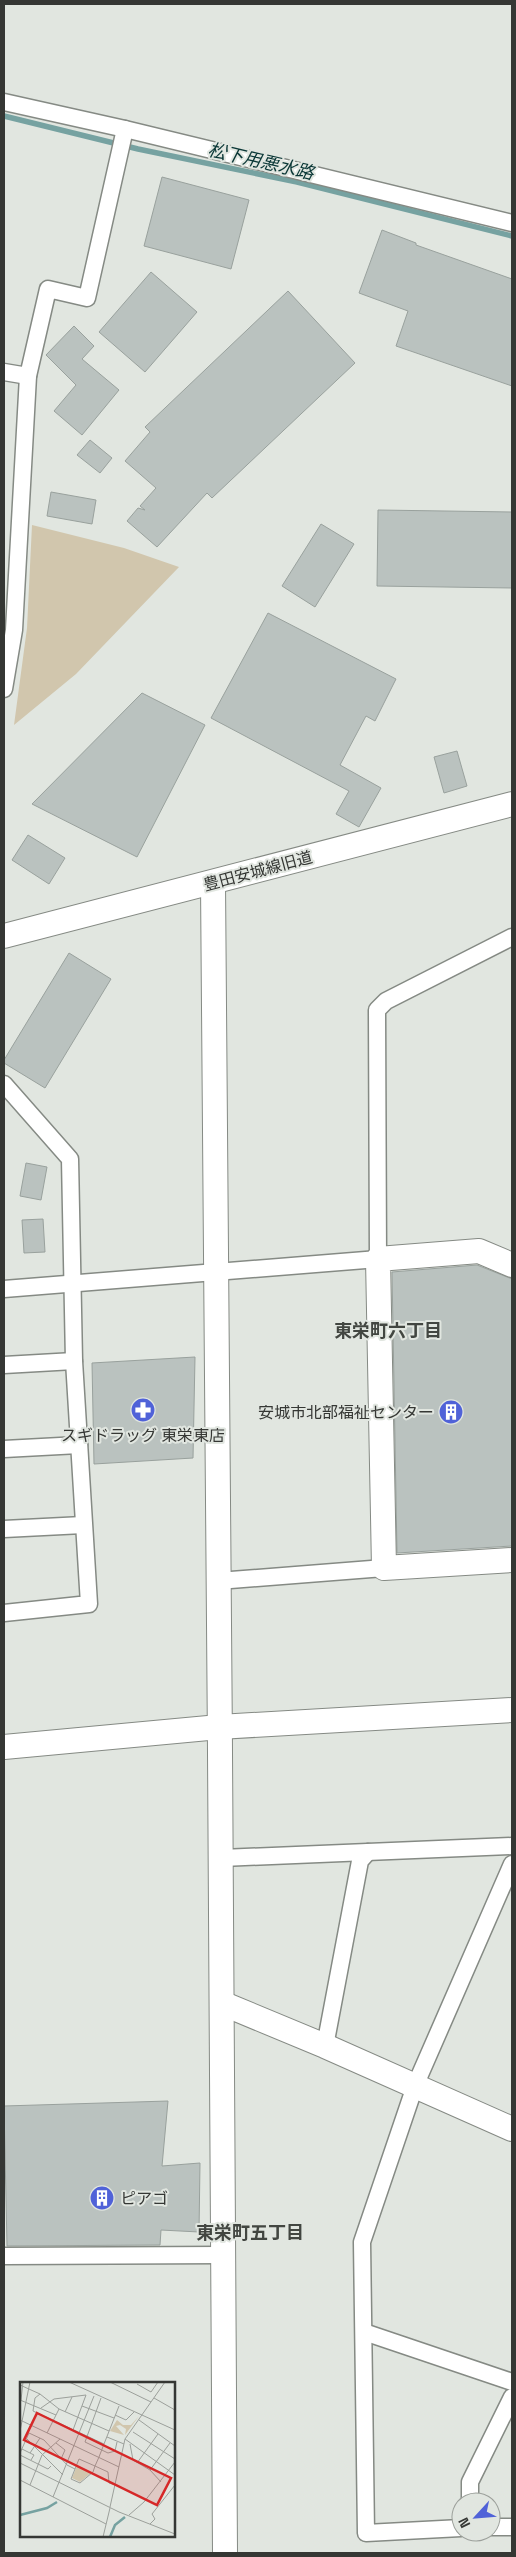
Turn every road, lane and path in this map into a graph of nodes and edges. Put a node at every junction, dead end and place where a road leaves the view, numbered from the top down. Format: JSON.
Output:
{"nodes":[{"id":1,"x":4,"y":102,"type":"edge"},
{"id":2,"x":123,"y":139,"type":"junction"},
{"id":3,"x":512,"y":222,"type":"edge"},
{"id":4,"x":4,"y":372,"type":"edge"},
{"id":5,"x":28,"y":376,"type":"junction"},
{"id":6,"x":9,"y":629,"type":"edge"},
{"id":7,"x":4,"y":689,"type":"edge"},
{"id":8,"x":512,"y":804,"type":"edge"},
{"id":9,"x":212,"y":883,"type":"junction"},
{"id":10,"x":4,"y":936,"type":"edge"},
{"id":11,"x":512,"y":936,"type":"edge"},
{"id":12,"x":4,"y":1084,"type":"edge"},
{"id":13,"x":378,"y":1259,"type":"junction"},
{"id":14,"x":512,"y":1265,"type":"edge"},
{"id":15,"x":214,"y":1270,"type":"junction"},
{"id":16,"x":73,"y":1283,"type":"junction"},
{"id":17,"x":4,"y":1288,"type":"edge"},
{"id":18,"x":74,"y":1361,"type":"junction"},
{"id":19,"x":4,"y":1365,"type":"edge"},
{"id":20,"x":79,"y":1445,"type":"junction"},
{"id":21,"x":4,"y":1449,"type":"edge"},
{"id":22,"x":83,"y":1525,"type":"junction"},
{"id":23,"x":4,"y":1529,"type":"edge"},
{"id":24,"x":512,"y":1560,"type":"edge"},
{"id":25,"x":384,"y":1568,"type":"junction"},
{"id":26,"x":218,"y":1581,"type":"junction"},
{"id":27,"x":4,"y":1613,"type":"edge"},
{"id":28,"x":512,"y":1710,"type":"edge"},
{"id":29,"x":219,"y":1727,"type":"junction"},
{"id":30,"x":4,"y":1747,"type":"edge"},
{"id":31,"x":512,"y":1846,"type":"edge"},
{"id":32,"x":368,"y":1852,"type":"junction"},
{"id":33,"x":222,"y":1858,"type":"junction"},
{"id":34,"x":512,"y":1864,"type":"edge"},
{"id":35,"x":224,"y":2004,"type":"junction"},
{"id":36,"x":325,"y":2046,"type":"junction"},
{"id":37,"x":415,"y":2086,"type":"junction"},
{"id":38,"x":512,"y":2129,"type":"edge"},
{"id":39,"x":222,"y":2254,"type":"junction"},
{"id":40,"x":4,"y":2256,"type":"edge"},
{"id":41,"x":364,"y":2332,"type":"junction"},
{"id":42,"x":512,"y":2382,"type":"edge"},
{"id":43,"x":512,"y":2396,"type":"edge"},
{"id":44,"x":470,"y":2492,"type":"edge"},
{"id":45,"x":451,"y":2529,"type":"edge"},
{"id":46,"x":225,"y":2553,"type":"edge"}],
"edges":[{"from":1,"to":2,"type":"street"},
{"from":2,"to":3,"type":"street"},
{"from":2,"to":5,"type":"street"},
{"from":4,"to":5,"type":"street"},
{"from":5,"to":6,"type":"street"},
{"from":6,"to":7,"type":"street"},
{"from":8,"to":9,"type":"street","name":"豊田安城線旧道"},
{"from":9,"to":10,"type":"street","name":"豊田安城線旧道"},
{"from":9,"to":15,"type":"street"},
{"from":11,"to":13,"type":"street"},
{"from":12,"to":16,"type":"street"},
{"from":13,"to":14,"type":"street"},
{"from":13,"to":15,"type":"street"},
{"from":13,"to":25,"type":"street"},
{"from":15,"to":16,"type":"street"},
{"from":15,"to":26,"type":"street"},
{"from":16,"to":17,"type":"street"},
{"from":16,"to":18,"type":"street"},
{"from":18,"to":19,"type":"street"},
{"from":18,"to":20,"type":"street"},
{"from":20,"to":21,"type":"street"},
{"from":20,"to":22,"type":"street"},
{"from":22,"to":23,"type":"street"},
{"from":22,"to":27,"type":"street"},
{"from":24,"to":25,"type":"street"},
{"from":25,"to":26,"type":"street"},
{"from":26,"to":29,"type":"street"},
{"from":28,"to":29,"type":"street"},
{"from":29,"to":30,"type":"street"},
{"from":29,"to":33,"type":"street"},
{"from":31,"to":32,"type":"street"},
{"from":32,"to":33,"type":"street"},
{"from":32,"to":36,"type":"street"},
{"from":33,"to":35,"type":"street"},
{"from":34,"to":37,"type":"street"},
{"from":35,"to":36,"type":"street"},
{"from":35,"to":39,"type":"street"},
{"from":36,"to":37,"type":"street"},
{"from":37,"to":38,"type":"street"},
{"from":37,"to":41,"type":"street"},
{"from":39,"to":40,"type":"street"},
{"from":39,"to":46,"type":"street"},
{"from":41,"to":42,"type":"street"},
{"from":41,"to":45,"type":"street"},
{"from":43,"to":44,"type":"street"}]}
